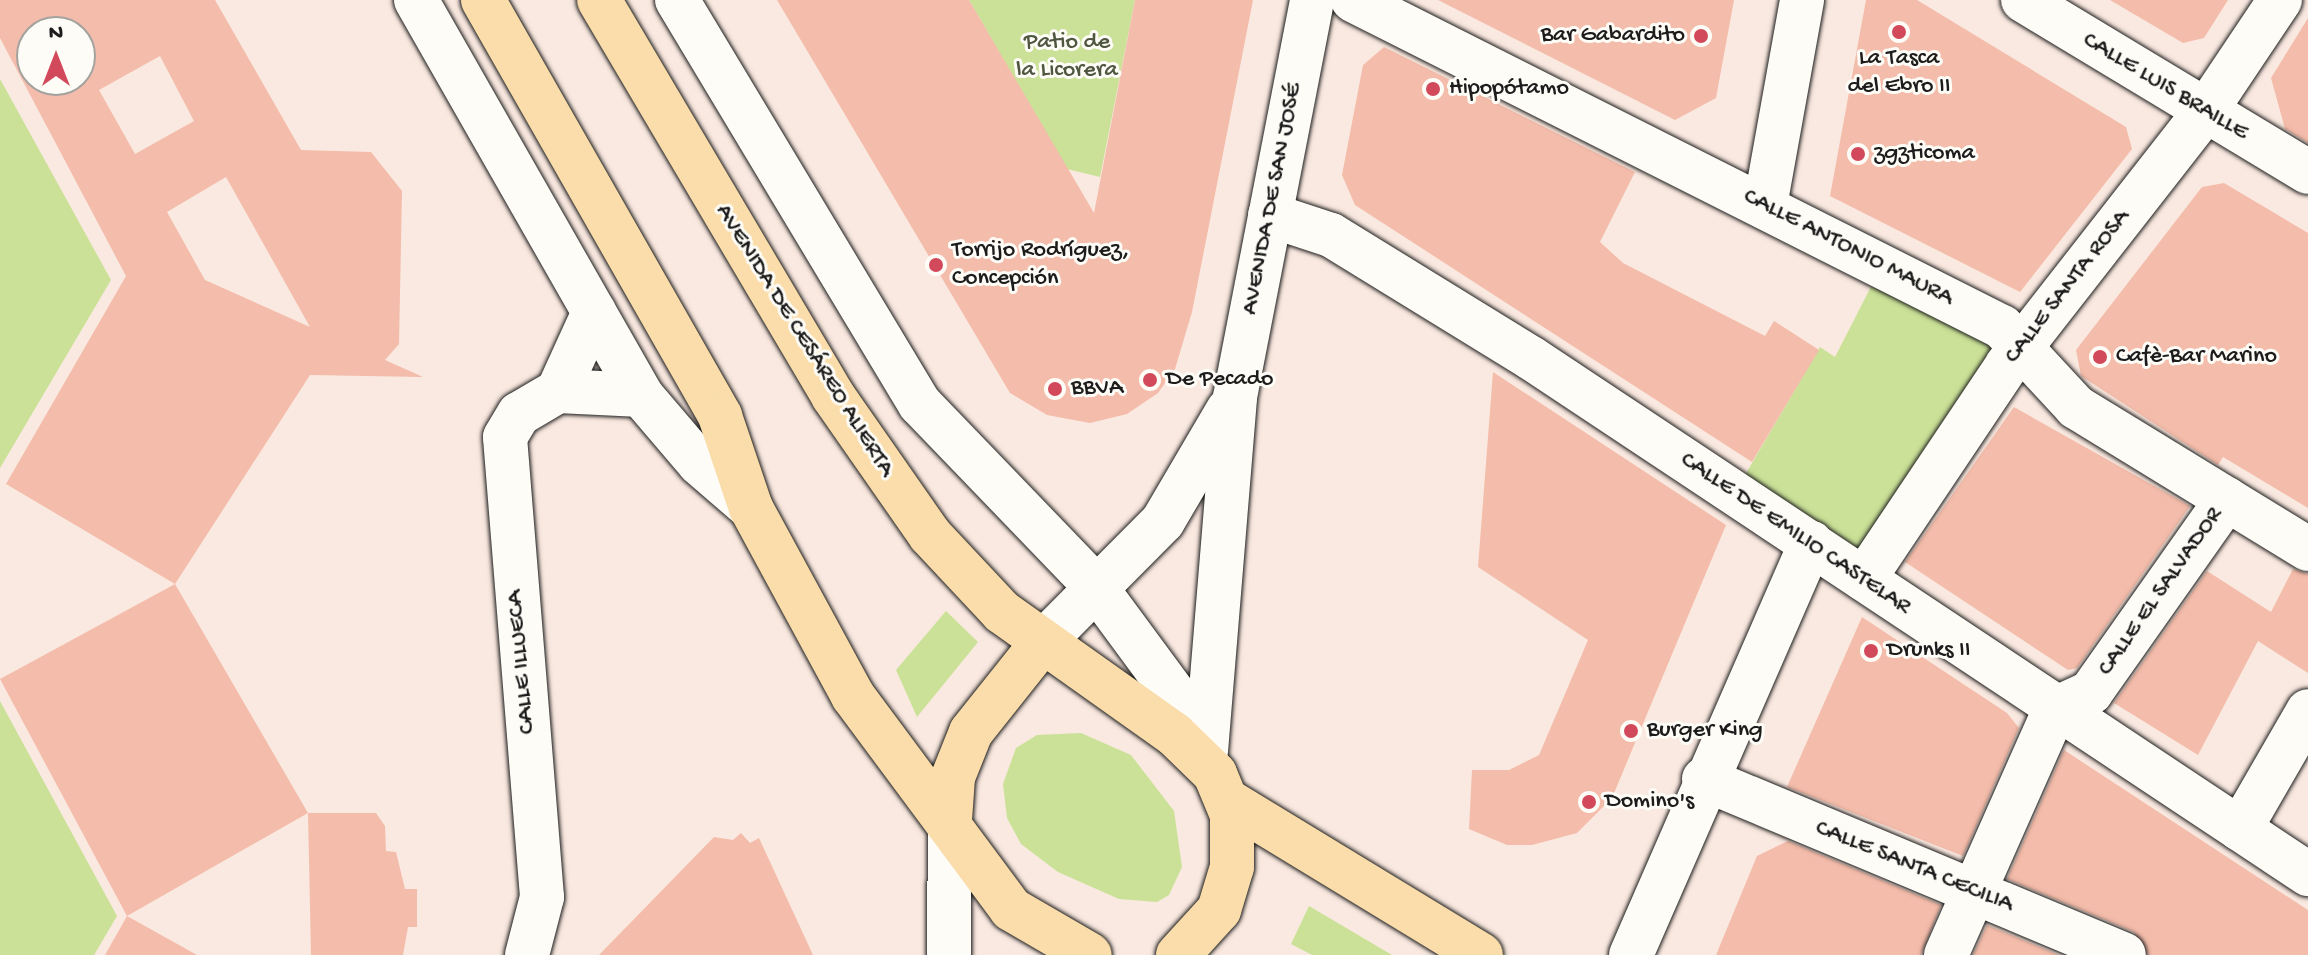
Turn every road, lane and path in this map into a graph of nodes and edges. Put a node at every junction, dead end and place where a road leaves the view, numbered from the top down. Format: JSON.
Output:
{"nodes":[{"id":1,"x":416,"y":0,"type":"edge"},
{"id":2,"x":483,"y":0,"type":"edge"},
{"id":3,"x":599,"y":0,"type":"edge"},
{"id":4,"x":677,"y":0,"type":"edge"},
{"id":5,"x":1312,"y":0,"type":"edge"},
{"id":6,"x":1353,"y":0,"type":"edge"},
{"id":7,"x":1802,"y":0,"type":"edge"},
{"id":8,"x":2023,"y":0,"type":"edge"},
{"id":9,"x":2280,"y":0,"type":"edge"},
{"id":10,"x":2205,"y":112,"type":"junction"},
{"id":11,"x":2308,"y":172,"type":"edge"},
{"id":12,"x":1765,"y":206,"type":"junction"},
{"id":13,"x":1270,"y":215,"type":"junction"},
{"id":14,"x":594,"y":312,"type":"junction"},
{"id":15,"x":2022,"y":347,"type":"junction"},
{"id":16,"x":558,"y":391,"type":"junction"},
{"id":17,"x":641,"y":395,"type":"junction"},
{"id":18,"x":1235,"y":397,"type":"junction"},
{"id":19,"x":2227,"y":499,"type":"junction"},
{"id":20,"x":751,"y":508,"type":"junction"},
{"id":21,"x":1811,"y":543,"type":"junction"},
{"id":22,"x":2308,"y":549,"type":"edge"},
{"id":23,"x":1864,"y":579,"type":"junction"},
{"id":24,"x":1094,"y":585,"type":"junction"},
{"id":25,"x":1041,"y":644,"type":"junction"},
{"id":26,"x":2055,"y":709,"type":"junction"},
{"id":27,"x":2308,"y":711,"type":"edge"},
{"id":28,"x":1206,"y":761,"type":"junction"},
{"id":29,"x":1704,"y":779,"type":"junction"},
{"id":30,"x":1228,"y":801,"type":"junction"},
{"id":31,"x":950,"y":820,"type":"junction"},
{"id":32,"x":2240,"y":829,"type":"junction"},
{"id":33,"x":2308,"y":874,"type":"edge"},
{"id":34,"x":1974,"y":890,"type":"junction"},
{"id":35,"x":527,"y":955,"type":"edge"},
{"id":36,"x":949,"y":955,"type":"edge"},
{"id":37,"x":1090,"y":955,"type":"edge"},
{"id":38,"x":1178,"y":955,"type":"edge"},
{"id":39,"x":1481,"y":955,"type":"edge"},
{"id":40,"x":1631,"y":955,"type":"edge"},
{"id":41,"x":1946,"y":955,"type":"edge"},
{"id":42,"x":2124,"y":955,"type":"edge"}],
"edges":[{"from":1,"to":14,"type":"street"},
{"from":2,"to":20,"type":"main road"},
{"from":3,"to":25,"type":"main road","name":"AVENIDA DE CESÁREO ALIERTA"},
{"from":4,"to":24,"type":"street","name":"AVENIDA DE CESÁREO ALIERTA"},
{"from":5,"to":13,"type":"street","name":"AVENIDA DE SAN JOSÉ"},
{"from":6,"to":12,"type":"street","name":"CALLE ANTONIO MAURA"},
{"from":7,"to":12,"type":"street"},
{"from":8,"to":10,"type":"street","name":"CALLE LUIS BRAILLE"},
{"from":9,"to":10,"type":"street","name":"CALLE SANTA ROSA"},
{"from":10,"to":11,"type":"street","name":"CALLE LUIS BRAILLE"},
{"from":10,"to":15,"type":"street","name":"CALLE SANTA ROSA"},
{"from":12,"to":15,"type":"street","name":"CALLE ANTONIO MAURA"},
{"from":13,"to":18,"type":"street","name":"AVENIDA DE SAN JOSÉ"},
{"from":13,"to":21,"type":"street","name":"CALLE DE EMILIO CASTELAR"},
{"from":14,"to":16,"type":"street"},
{"from":14,"to":17,"type":"street"},
{"from":15,"to":19,"type":"street","name":"CALLE ANTONIO MAURA"},
{"from":15,"to":23,"type":"street","name":"CALLE SANTA ROSA"},
{"from":16,"to":17,"type":"street"},
{"from":16,"to":35,"type":"street","name":"CALLE ILLUECA"},
{"from":17,"to":20,"type":"street"},
{"from":18,"to":24,"type":"street","name":"AVENIDA DE SAN JOSÉ"},
{"from":18,"to":28,"type":"street","name":"AVENIDA DE SAN JOSÉ"},
{"from":19,"to":22,"type":"street","name":"CALLE ANTONIO MAURA"},
{"from":19,"to":26,"type":"street","name":"CALLE EL SALVADOR"},
{"from":20,"to":31,"type":"main road"},
{"from":21,"to":23,"type":"street","name":"CALLE DE EMILIO CASTELAR"},
{"from":21,"to":29,"type":"street"},
{"from":23,"to":26,"type":"street","name":"CALLE DE EMILIO CASTELAR"},
{"from":24,"to":25,"type":"street","name":"AVENIDA DE SAN JOSÉ"},
{"from":24,"to":28,"type":"street","name":"AVENIDA DE CESÁREO ALIERTA"},
{"from":25,"to":28,"type":"main road","name":"AVENIDA DE CESÁREO ALIERTA"},
{"from":25,"to":31,"type":"main road","name":"AVENIDA DE SAN JOSÉ"},
{"from":26,"to":32,"type":"street","name":"CALLE DE EMILIO CASTELAR"},
{"from":26,"to":34,"type":"street"},
{"from":27,"to":32,"type":"street"},
{"from":28,"to":30,"type":"main road","name":"AVENIDA DE CESÁREO ALIERTA"},
{"from":29,"to":34,"type":"street","name":"CALLE SANTA CECILIA"},
{"from":29,"to":40,"type":"street"},
{"from":30,"to":38,"type":"main road"},
{"from":30,"to":39,"type":"main road","name":"AVENIDA DE CESÁREO ALIERTA"},
{"from":31,"to":36,"type":"street","name":"AVENIDA DE SAN JOSÉ"},
{"from":31,"to":37,"type":"main road"},
{"from":32,"to":33,"type":"street","name":"CALLE DE EMILIO CASTELAR"},
{"from":34,"to":41,"type":"street"},
{"from":34,"to":42,"type":"street","name":"CALLE SANTA CECILIA"}]}
